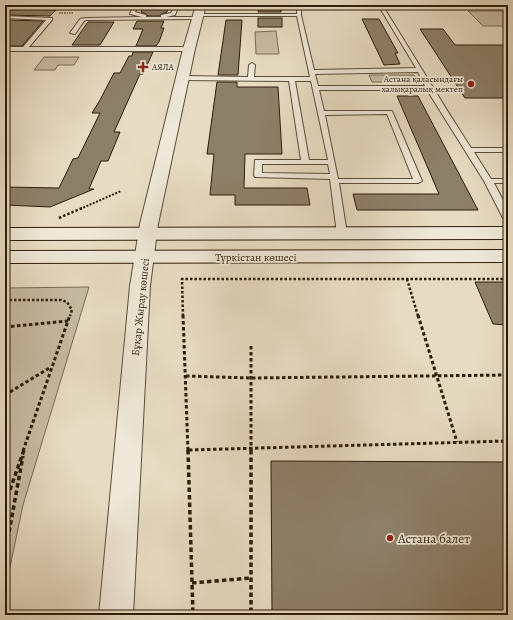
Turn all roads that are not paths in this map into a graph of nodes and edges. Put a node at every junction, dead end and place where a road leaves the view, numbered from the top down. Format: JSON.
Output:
{"nodes":[{"id":1,"x":136,"y":5,"type":"edge"},
{"id":2,"x":177,"y":5,"type":"edge"},
{"id":3,"x":334,"y":5,"type":"edge"},
{"id":4,"x":381,"y":6,"type":"junction"},
{"id":5,"x":508,"y":7,"type":"edge"},
{"id":6,"x":174,"y":13,"type":"junction"},
{"id":7,"x":198,"y":14,"type":"edge"},
{"id":8,"x":299,"y":15,"type":"junction"},
{"id":9,"x":5,"y":17,"type":"edge"},
{"id":10,"x":73,"y":33,"type":"dead end"},
{"id":11,"x":5,"y":49,"type":"edge"},
{"id":12,"x":25,"y":49,"type":"junction"},
{"id":13,"x":189,"y":49,"type":"junction"},
{"id":14,"x":252,"y":66,"type":"dead end"},
{"id":15,"x":420,"y":70,"type":"junction"},
{"id":16,"x":312,"y":72,"type":"junction"},
{"id":17,"x":182,"y":78,"type":"junction"},
{"id":18,"x":251,"y":79,"type":"junction"},
{"id":19,"x":292,"y":79,"type":"junction"},
{"id":20,"x":313,"y":79,"type":"junction"},
{"id":21,"x":317,"y":88,"type":"junction"},
{"id":22,"x":429,"y":88,"type":"junction"},
{"id":23,"x":322,"y":113,"type":"junction"},
{"id":24,"x":469,"y":150,"type":"junction"},
{"id":25,"x":508,"y":150,"type":"edge"},
{"id":26,"x":305,"y":161,"type":"junction"},
{"id":27,"x":332,"y":162,"type":"junction"},
{"id":28,"x":335,"y":179,"type":"junction"},
{"id":29,"x":488,"y":181,"type":"junction"},
{"id":30,"x":508,"y":181,"type":"edge"},
{"id":31,"x":508,"y":218,"type":"edge"},
{"id":32,"x":508,"y":233,"type":"edge"},
{"id":33,"x":5,"y":234,"type":"edge"},
{"id":34,"x":342,"y":234,"type":"junction"},
{"id":35,"x":146,"y":246,"type":"junction"},
{"id":36,"x":508,"y":256,"type":"edge"},
{"id":37,"x":5,"y":257,"type":"edge"},
{"id":38,"x":116,"y":615,"type":"edge"}],
"edges":[{"from":1,"to":6,"type":"lane"},
{"from":2,"to":6,"type":"lane"},
{"from":3,"to":4,"type":"lane"},
{"from":3,"to":8,"type":"lane"},
{"from":4,"to":5,"type":"lane"},
{"from":4,"to":15,"type":"lane"},
{"from":6,"to":7,"type":"lane"},
{"from":7,"to":8,"type":"lane"},
{"from":7,"to":10,"type":"lane"},
{"from":7,"to":13,"type":"street","name":"Бұқар Жырау көшесі"},
{"from":8,"to":16,"type":"lane"},
{"from":9,"to":12,"type":"lane"},
{"from":11,"to":12,"type":"lane"},
{"from":12,"to":13,"type":"lane"},
{"from":13,"to":17,"type":"street","name":"Бұқар Жырау көшесі"},
{"from":14,"to":18,"type":"lane"},
{"from":15,"to":16,"type":"lane"},
{"from":15,"to":22,"type":"lane"},
{"from":16,"to":20,"type":"lane"},
{"from":17,"to":18,"type":"lane"},
{"from":17,"to":35,"type":"street","name":"Бұқар Жырау көшесі"},
{"from":18,"to":19,"type":"lane"},
{"from":19,"to":20,"type":"lane"},
{"from":19,"to":26,"type":"lane"},
{"from":20,"to":21,"type":"lane"},
{"from":21,"to":22,"type":"lane"},
{"from":21,"to":23,"type":"lane"},
{"from":22,"to":24,"type":"lane"},
{"from":23,"to":27,"type":"lane"},
{"from":23,"to":28,"type":"lane"},
{"from":24,"to":25,"type":"lane"},
{"from":24,"to":29,"type":"lane"},
{"from":26,"to":27,"type":"lane"},
{"from":26,"to":28,"type":"lane"},
{"from":27,"to":28,"type":"lane"},
{"from":28,"to":34,"type":"lane"},
{"from":29,"to":30,"type":"lane"},
{"from":29,"to":31,"type":"lane"},
{"from":32,"to":34,"type":"street","name":"Түркістан көшесі"},
{"from":33,"to":35,"type":"street","name":"Түркістан көшесі"},
{"from":34,"to":35,"type":"street","name":"Түркістан көшесі"},
{"from":35,"to":36,"type":"street","name":"Түркістан көшесі"},
{"from":35,"to":37,"type":"street","name":"Түркістан көшесі"},
{"from":35,"to":38,"type":"street","name":"Бұқар Жырау көшесі"}]}
